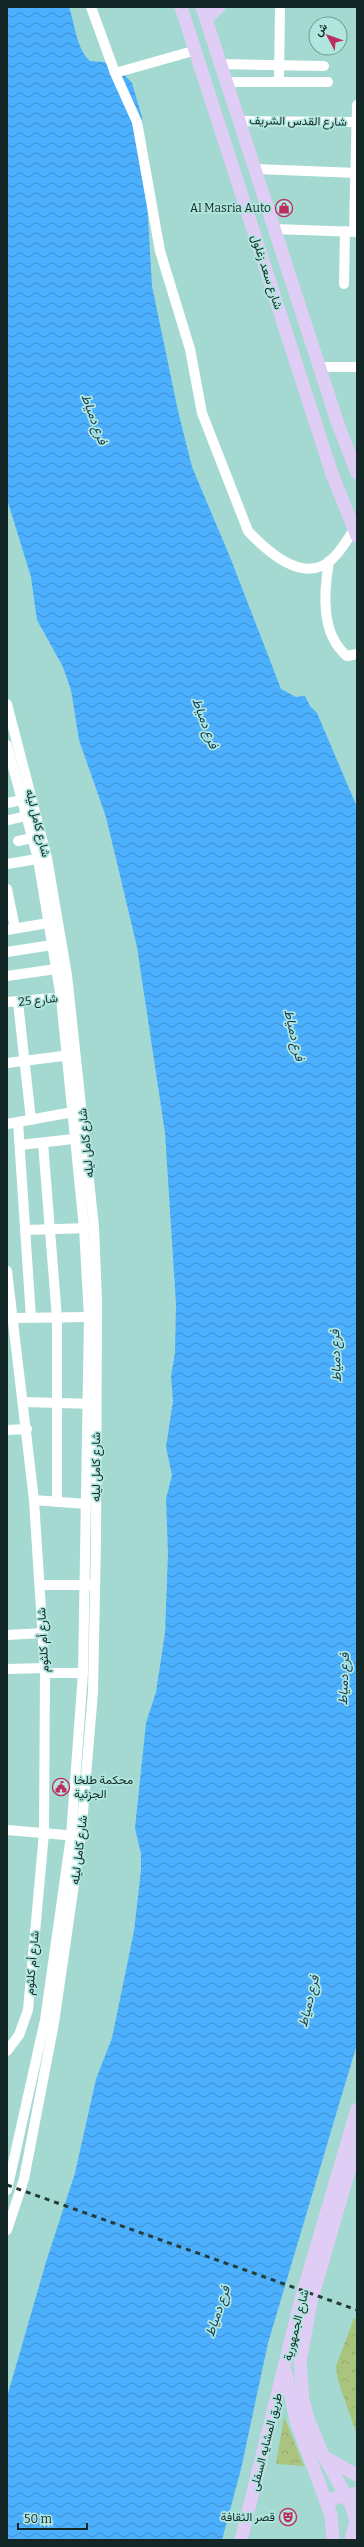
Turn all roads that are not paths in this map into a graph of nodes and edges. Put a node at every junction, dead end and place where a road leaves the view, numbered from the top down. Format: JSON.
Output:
{"nodes":[{"id":1,"x":91,"y":7,"type":"edge"},
{"id":2,"x":181,"y":7,"type":"edge"},
{"id":3,"x":219,"y":7,"type":"edge"},
{"id":4,"x":280,"y":7,"type":"edge"},
{"id":5,"x":204,"y":13,"type":"edge"},
{"id":6,"x":193,"y":51,"type":"junction"},
{"id":7,"x":221,"y":64,"type":"junction"},
{"id":8,"x":279,"y":65,"type":"junction"},
{"id":9,"x":324,"y":66,"type":"dead end"},
{"id":10,"x":115,"y":73,"type":"junction"},
{"id":11,"x":279,"y":81,"type":"junction"},
{"id":12,"x":227,"y":82,"type":"junction"},
{"id":13,"x":328,"y":82,"type":"dead end"},
{"id":14,"x":357,"y":105,"type":"edge"},
{"id":15,"x":239,"y":121,"type":"junction"},
{"id":16,"x":357,"y":122,"type":"edge"},
{"id":17,"x":256,"y":169,"type":"junction"},
{"id":18,"x":356,"y":173,"type":"edge"},
{"id":19,"x":275,"y":229,"type":"junction"},
{"id":20,"x":352,"y":231,"type":"edge"},
{"id":21,"x":266,"y":271,"type":"junction"},
{"id":22,"x":290,"y":278,"type":"junction"},
{"id":23,"x":344,"y":284,"type":"dead end"},
{"id":24,"x":276,"y":299,"type":"junction"},
{"id":25,"x":319,"y":367,"type":"junction"},
{"id":26,"x":357,"y":367,"type":"edge"},
{"id":27,"x":357,"y":473,"type":"edge"},
{"id":28,"x":356,"y":533,"type":"edge"},
{"id":29,"x":329,"y":561,"type":"junction"},
{"id":30,"x":357,"y":654,"type":"edge"},
{"id":31,"x":7,"y":704,"type":"edge"},
{"id":32,"x":7,"y":745,"type":"edge"},
{"id":33,"x":12,"y":780,"type":"edge"},
{"id":34,"x":22,"y":800,"type":"junction"},
{"id":35,"x":7,"y":803,"type":"edge"},
{"id":36,"x":26,"y":816,"type":"junction"},
{"id":37,"x":9,"y":820,"type":"dead end"},
{"id":38,"x":32,"y":838,"type":"junction"},
{"id":39,"x":18,"y":841,"type":"dead end"},
{"id":40,"x":42,"y":858,"type":"junction"},
{"id":41,"x":7,"y":864,"type":"edge"},
{"id":42,"x":7,"y":889,"type":"edge"},
{"id":43,"x":48,"y":923,"type":"junction"},
{"id":44,"x":11,"y":929,"type":"edge"},
{"id":45,"x":52,"y":945,"type":"junction"},
{"id":46,"x":7,"y":952,"type":"edge"},
{"id":47,"x":56,"y":969,"type":"junction"},
{"id":48,"x":7,"y":976,"type":"edge"},
{"id":49,"x":66,"y":997,"type":"junction"},
{"id":50,"x":7,"y":1002,"type":"edge"},
{"id":51,"x":18,"y":1002,"type":"junction"},
{"id":52,"x":76,"y":1054,"type":"junction"},
{"id":53,"x":66,"y":1055,"type":"junction"},
{"id":54,"x":23,"y":1060,"type":"junction"},
{"id":55,"x":7,"y":1062,"type":"edge"},
{"id":56,"x":73,"y":1112,"type":"junction"},
{"id":57,"x":31,"y":1120,"type":"junction"},
{"id":58,"x":18,"y":1122,"type":"junction"},
{"id":59,"x":7,"y":1124,"type":"edge"},
{"id":60,"x":81,"y":1138,"type":"junction"},
{"id":61,"x":43,"y":1142,"type":"junction"},
{"id":62,"x":20,"y":1145,"type":"junction"},
{"id":63,"x":89,"y":1228,"type":"junction"},
{"id":64,"x":50,"y":1229,"type":"junction"},
{"id":65,"x":26,"y":1230,"type":"junction"},
{"id":66,"x":7,"y":1271,"type":"edge"},
{"id":67,"x":89,"y":1317,"type":"junction"},
{"id":68,"x":13,"y":1318,"type":"junction"},
{"id":69,"x":31,"y":1318,"type":"junction"},
{"id":70,"x":57,"y":1318,"type":"junction"},
{"id":71,"x":24,"y":1402,"type":"junction"},
{"id":72,"x":57,"y":1403,"type":"junction"},
{"id":73,"x":92,"y":1404,"type":"junction"},
{"id":74,"x":27,"y":1429,"type":"junction"},
{"id":75,"x":7,"y":1430,"type":"edge"},
{"id":76,"x":34,"y":1500,"type":"junction"},
{"id":77,"x":57,"y":1502,"type":"junction"},
{"id":78,"x":86,"y":1504,"type":"junction"},
{"id":79,"x":41,"y":1584,"type":"junction"},
{"id":80,"x":90,"y":1585,"type":"junction"},
{"id":81,"x":43,"y":1633,"type":"junction"},
{"id":82,"x":7,"y":1635,"type":"edge"},
{"id":83,"x":7,"y":1669,"type":"edge"},
{"id":84,"x":45,"y":1670,"type":"junction"},
{"id":85,"x":83,"y":1673,"type":"junction"},
{"id":86,"x":7,"y":1830,"type":"edge"},
{"id":87,"x":44,"y":1832,"type":"junction"},
{"id":88,"x":71,"y":1836,"type":"junction"},
{"id":89,"x":81,"y":1836,"type":"junction"},
{"id":90,"x":7,"y":2051,"type":"edge"},
{"id":91,"x":357,"y":2109,"type":"edge"},
{"id":92,"x":357,"y":2143,"type":"edge"},
{"id":93,"x":7,"y":2190,"type":"edge"},
{"id":94,"x":7,"y":2230,"type":"edge"},
{"id":95,"x":285,"y":2368,"type":"junction"},
{"id":96,"x":322,"y":2453,"type":"junction"},
{"id":97,"x":357,"y":2475,"type":"edge"},
{"id":98,"x":351,"y":2494,"type":"edge"},
{"id":99,"x":327,"y":2505,"type":"junction"},
{"id":100,"x":356,"y":2524,"type":"edge"},
{"id":101,"x":333,"y":2538,"type":"edge"},
{"id":102,"x":241,"y":2540,"type":"edge"},
{"id":103,"x":351,"y":2540,"type":"edge"}],
"edges":[{"from":1,"to":10,"type":"street"},
{"from":2,"to":6,"type":"main road","name":"شارع سعد زغلول"},
{"from":3,"to":5,"type":"main road"},
{"from":4,"to":8,"type":"street"},
{"from":5,"to":7,"type":"main road","name":"شارع سعد زغلول"},
{"from":6,"to":10,"type":"street"},
{"from":6,"to":21,"type":"main road","name":"شارع سعد زغلول"},
{"from":7,"to":8,"type":"street"},
{"from":7,"to":12,"type":"main road","name":"شارع سعد زغلول"},
{"from":8,"to":9,"type":"street"},
{"from":8,"to":11,"type":"street"},
{"from":10,"to":29,"type":"street"},
{"from":11,"to":12,"type":"street"},
{"from":11,"to":13,"type":"street"},
{"from":12,"to":15,"type":"main road","name":"شارع سعد زغلول"},
{"from":14,"to":16,"type":"street"},
{"from":15,"to":16,"type":"street","name":"شارع القدس الشريف"},
{"from":15,"to":17,"type":"main road","name":"شارع سعد زغلول"},
{"from":16,"to":18,"type":"street"},
{"from":17,"to":18,"type":"street"},
{"from":17,"to":19,"type":"main road","name":"شارع سعد زغلول"},
{"from":18,"to":20,"type":"street"},
{"from":19,"to":20,"type":"street"},
{"from":19,"to":22,"type":"main road","name":"شارع سعد زغلول"},
{"from":20,"to":23,"type":"street"},
{"from":21,"to":22,"type":"main road"},
{"from":21,"to":24,"type":"main road","name":"شارع سعد زغلول"},
{"from":22,"to":24,"type":"main road"},
{"from":22,"to":25,"type":"main road","name":"شارع سعد زغلول"},
{"from":24,"to":28,"type":"main road","name":"شارع سعد زغلول"},
{"from":25,"to":26,"type":"street"},
{"from":25,"to":27,"type":"main road","name":"شارع سعد زغلول"},
{"from":28,"to":29,"type":"street"},
{"from":29,"to":30,"type":"street"},
{"from":31,"to":40,"type":"street","name":"شارع كامل ليله"},
{"from":32,"to":33,"type":"street","name":"شارع كامل ليله"},
{"from":33,"to":34,"type":"street","name":"شارع كامل ليله"},
{"from":34,"to":35,"type":"street"},
{"from":34,"to":36,"type":"street","name":"شارع كامل ليله"},
{"from":36,"to":37,"type":"street"},
{"from":36,"to":38,"type":"street","name":"شارع كامل ليله"},
{"from":38,"to":39,"type":"street"},
{"from":38,"to":40,"type":"street","name":"شارع كامل ليله"},
{"from":40,"to":41,"type":"street"},
{"from":40,"to":43,"type":"street","name":"شارع كامل ليله"},
{"from":40,"to":49,"type":"street","name":"شارع كامل ليله"},
{"from":42,"to":44,"type":"street"},
{"from":43,"to":44,"type":"street"},
{"from":43,"to":45,"type":"street","name":"شارع كامل ليله"},
{"from":45,"to":46,"type":"street"},
{"from":45,"to":47,"type":"street","name":"شارع كامل ليله"},
{"from":47,"to":48,"type":"street"},
{"from":47,"to":49,"type":"street","name":"شارع كامل ليله"},
{"from":49,"to":51,"type":"street","name":"شارع 25"},
{"from":49,"to":52,"type":"street","name":"شارع كامل ليله"},
{"from":49,"to":53,"type":"street","name":"شارع كامل ليله"},
{"from":50,"to":51,"type":"street","name":"شارع 25"},
{"from":51,"to":54,"type":"street"},
{"from":52,"to":53,"type":"street"},
{"from":52,"to":60,"type":"street","name":"شارع كامل ليله"},
{"from":53,"to":54,"type":"street"},
{"from":53,"to":56,"type":"street","name":"شارع كامل ليله"},
{"from":54,"to":55,"type":"street"},
{"from":54,"to":57,"type":"street"},
{"from":56,"to":57,"type":"street"},
{"from":56,"to":60,"type":"street","name":"شارع كامل ليله"},
{"from":57,"to":58,"type":"street"},
{"from":58,"to":59,"type":"street"},
{"from":58,"to":62,"type":"street"},
{"from":60,"to":61,"type":"street"},
{"from":60,"to":63,"type":"street","name":"شارع كامل ليله"},
{"from":61,"to":62,"type":"street"},
{"from":61,"to":64,"type":"street"},
{"from":62,"to":65,"type":"street"},
{"from":63,"to":64,"type":"street"},
{"from":63,"to":67,"type":"street","name":"شارع كامل ليله"},
{"from":63,"to":73,"type":"street","name":"شارع كامل ليله"},
{"from":64,"to":65,"type":"street"},
{"from":64,"to":70,"type":"street"},
{"from":65,"to":69,"type":"street"},
{"from":66,"to":68,"type":"street","name":"شارع أم كلثوم"},
{"from":67,"to":70,"type":"street"},
{"from":67,"to":73,"type":"street","name":"شارع كامل ليله"},
{"from":68,"to":69,"type":"street"},
{"from":68,"to":71,"type":"street","name":"شارع أم كلثوم"},
{"from":69,"to":70,"type":"street"},
{"from":70,"to":72,"type":"street"},
{"from":71,"to":72,"type":"street"},
{"from":71,"to":74,"type":"street","name":"شارع أم كلثوم"},
{"from":72,"to":73,"type":"street"},
{"from":72,"to":77,"type":"street"},
{"from":73,"to":78,"type":"street","name":"شارع كامل ليله"},
{"from":73,"to":80,"type":"street","name":"شارع كامل ليله"},
{"from":74,"to":75,"type":"street"},
{"from":74,"to":76,"type":"street","name":"شارع أم كلثوم"},
{"from":76,"to":77,"type":"street"},
{"from":76,"to":79,"type":"street","name":"شارع أم كلثوم"},
{"from":77,"to":78,"type":"street"},
{"from":78,"to":80,"type":"street","name":"شارع كامل ليله"},
{"from":79,"to":80,"type":"street"},
{"from":79,"to":81,"type":"street","name":"شارع أم كلثوم"},
{"from":80,"to":85,"type":"street","name":"شارع كامل ليله"},
{"from":80,"to":89,"type":"street","name":"شارع كامل ليله"},
{"from":81,"to":82,"type":"street"},
{"from":81,"to":84,"type":"street","name":"شارع أم كلثوم"},
{"from":83,"to":84,"type":"street"},
{"from":84,"to":85,"type":"street"},
{"from":84,"to":87,"type":"street","name":"شارع أم كلثوم"},
{"from":85,"to":88,"type":"street","name":"شارع كامل ليله"},
{"from":86,"to":87,"type":"street"},
{"from":87,"to":88,"type":"street"},
{"from":87,"to":90,"type":"street","name":"شارع أم كلثوم"},
{"from":88,"to":89,"type":"street"},
{"from":88,"to":93,"type":"street","name":"شارع كامل ليله"},
{"from":89,"to":94,"type":"street","name":"شارع كامل ليله"},
{"from":91,"to":95,"type":"main road","name":"شارع الجمهورية"},
{"from":92,"to":96,"type":"main road","name":"شارع الجمهورية"},
{"from":95,"to":99,"type":"main road","name":"شارع الجمهورية"},
{"from":95,"to":102,"type":"main road","name":"طريق المشايه السفلى"},
{"from":96,"to":97,"type":"main road"},
{"from":96,"to":98,"type":"main road","name":"شارع الجمهورية"},
{"from":98,"to":99,"type":"main road"},
{"from":98,"to":100,"type":"main road","name":"شارع الجمهورية"},
{"from":99,"to":101,"type":"main road","name":"شارع الجمهورية"},
{"from":100,"to":101,"type":"main road"},
{"from":100,"to":103,"type":"main road"}]}
